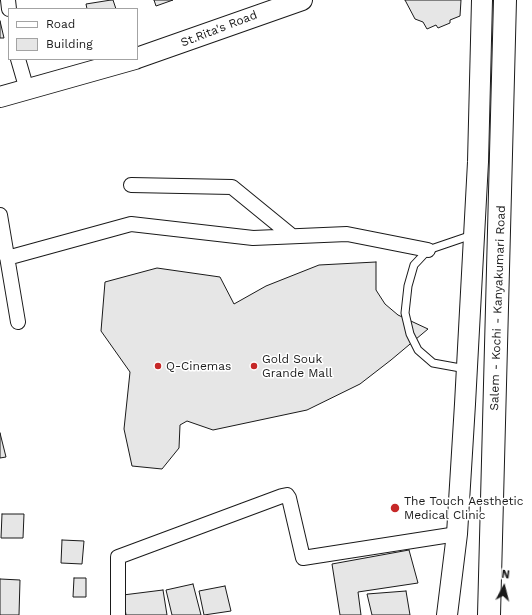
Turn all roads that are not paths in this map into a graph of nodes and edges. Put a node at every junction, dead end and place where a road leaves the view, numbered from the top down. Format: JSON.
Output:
{"nodes":[{"id":1,"x":302,"y":0,"type":"edge"},
{"id":2,"x":482,"y":0,"type":"edge"},
{"id":3,"x":505,"y":0,"type":"edge"},
{"id":4,"x":138,"y":58,"type":"edge"},
{"id":5,"x":18,"y":60,"type":"edge"},
{"id":6,"x":132,"y":60,"type":"edge"},
{"id":7,"x":27,"y":90,"type":"junction"},
{"id":8,"x":0,"y":97,"type":"edge"},
{"id":9,"x":131,"y":185,"type":"dead end"},
{"id":10,"x":0,"y":215,"type":"edge"},
{"id":11,"x":474,"y":234,"type":"junction"},
{"id":12,"x":292,"y":236,"type":"junction"},
{"id":13,"x":428,"y":250,"type":"junction"},
{"id":14,"x":7,"y":258,"type":"junction"},
{"id":15,"x":18,"y":322,"type":"dead end"},
{"id":16,"x":467,"y":370,"type":"junction"},
{"id":17,"x":457,"y":534,"type":"junction"},
{"id":18,"x":118,"y":615,"type":"edge"},
{"id":19,"x":447,"y":615,"type":"edge"},
{"id":20,"x":490,"y":615,"type":"edge"}],
"edges":[{"from":1,"to":4,"type":"street","name":"St.Rita's Road"},
{"from":2,"to":11,"type":"street"},
{"from":3,"to":20,"type":"highway","name":"Salem - Kochi - Kanyakumari Road"},
{"from":5,"to":7,"type":"street"},
{"from":6,"to":7,"type":"street","name":"St.Rita's Road"},
{"from":7,"to":8,"type":"street","name":"St.Rita's Road"},
{"from":9,"to":12,"type":"street"},
{"from":10,"to":14,"type":"street"},
{"from":11,"to":13,"type":"lane"},
{"from":11,"to":16,"type":"street"},
{"from":12,"to":13,"type":"street"},
{"from":12,"to":14,"type":"street"},
{"from":13,"to":16,"type":"lane"},
{"from":14,"to":15,"type":"street"},
{"from":16,"to":17,"type":"street"},
{"from":17,"to":18,"type":"street"},
{"from":17,"to":19,"type":"street"}]}
